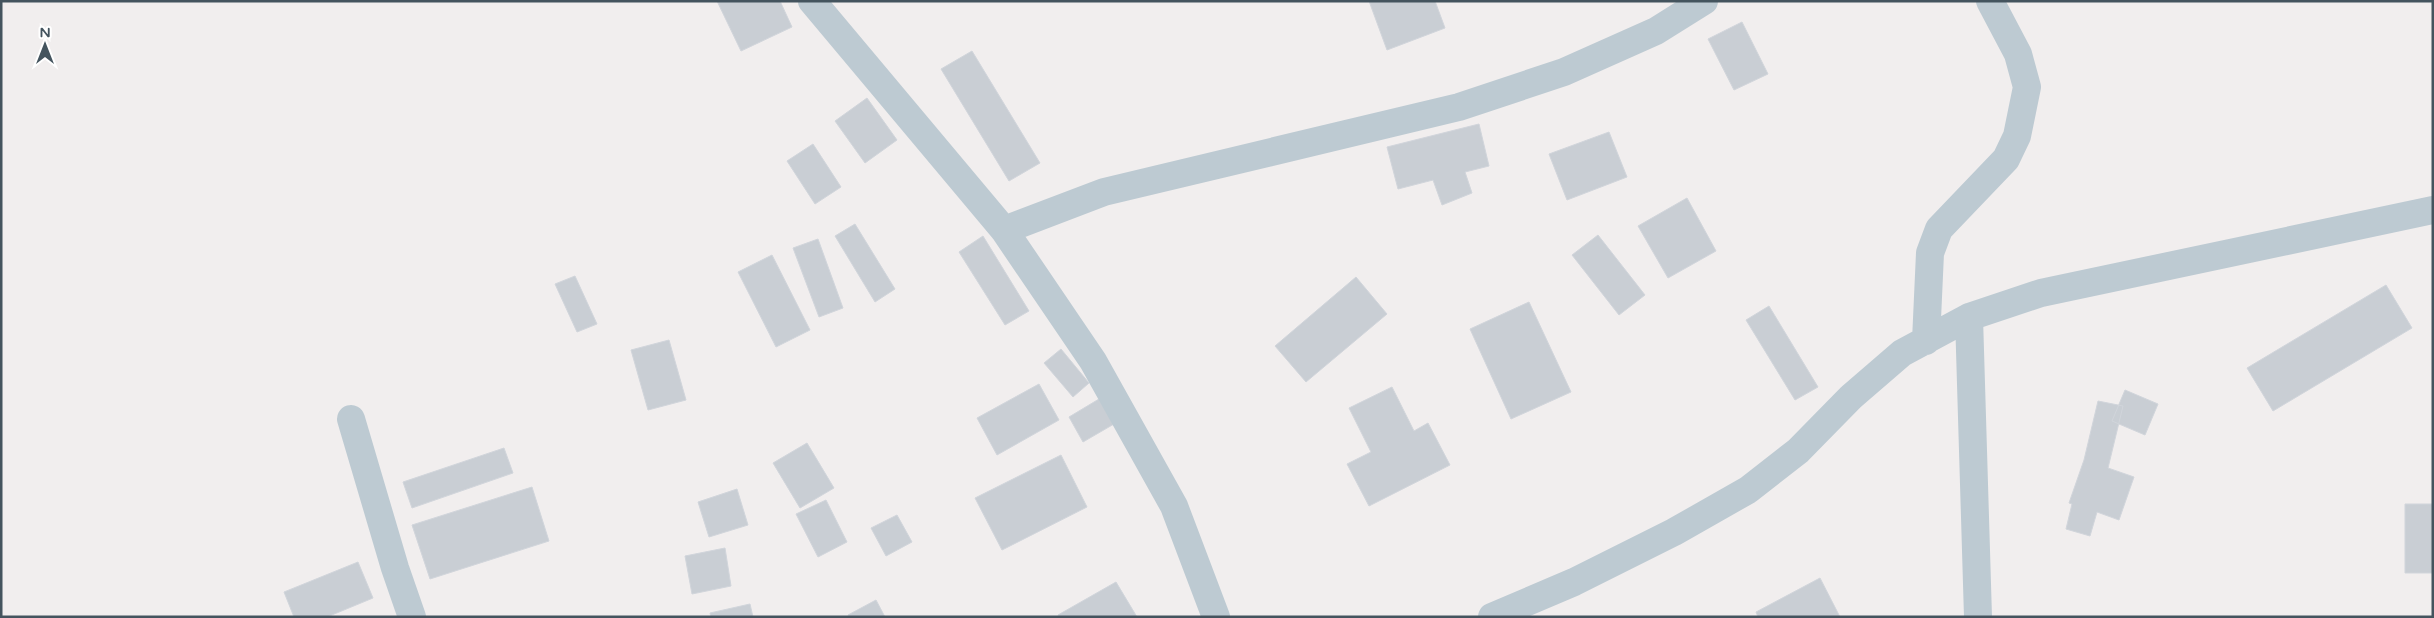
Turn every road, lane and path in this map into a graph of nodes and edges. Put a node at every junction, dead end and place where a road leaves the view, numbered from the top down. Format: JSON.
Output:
{"nodes":[{"id":1,"x":812,"y":1,"type":"edge"},
{"id":2,"x":1704,"y":1,"type":"edge"},
{"id":3,"x":1990,"y":1,"type":"edge"},
{"id":4,"x":2433,"y":210,"type":"edge"},
{"id":5,"x":1004,"y":230,"type":"junction"},
{"id":6,"x":1970,"y":318,"type":"junction"},
{"id":7,"x":1926,"y":341,"type":"junction"},
{"id":8,"x":351,"y":419,"type":"dead end"},
{"id":9,"x":412,"y":617,"type":"edge"},
{"id":10,"x":1216,"y":617,"type":"edge"},
{"id":11,"x":1492,"y":617,"type":"edge"},
{"id":12,"x":1978,"y":617,"type":"edge"}],
"edges":[{"from":1,"to":5,"type":"street"},
{"from":2,"to":5,"type":"street"},
{"from":3,"to":7,"type":"street"},
{"from":4,"to":6,"type":"street"},
{"from":5,"to":10,"type":"street"},
{"from":6,"to":7,"type":"street"},
{"from":6,"to":12,"type":"street"},
{"from":7,"to":11,"type":"street"},
{"from":8,"to":9,"type":"street"}]}
